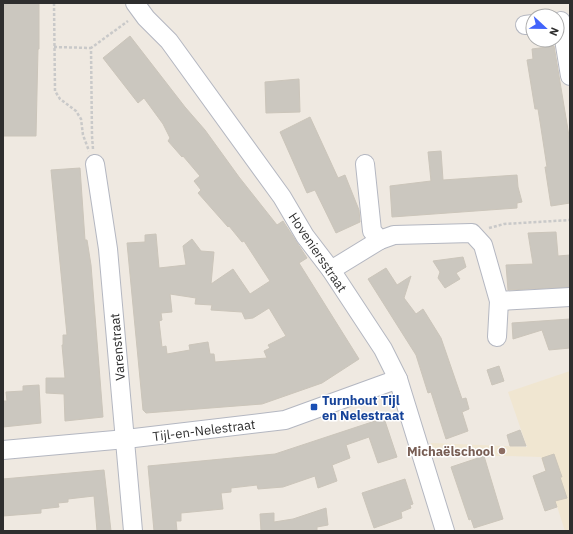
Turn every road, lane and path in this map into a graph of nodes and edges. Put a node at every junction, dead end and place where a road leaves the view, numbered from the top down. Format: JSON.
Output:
{"nodes":[{"id":1,"x":54,"y":3,"type":"edge"},
{"id":2,"x":138,"y":7,"type":"edge"},
{"id":3,"x":565,"y":36,"type":"edge"},
{"id":4,"x":54,"y":47,"type":"junction"},
{"id":5,"x":91,"y":48,"type":"junction"},
{"id":6,"x":570,"y":76,"type":"edge"},
{"id":7,"x":95,"y":164,"type":"junction"},
{"id":8,"x":365,"y":164,"type":"dead end"},
{"id":9,"x":570,"y":220,"type":"edge"},
{"id":10,"x":472,"y":233,"type":"junction"},
{"id":11,"x":380,"y":240,"type":"junction"},
{"id":12,"x":331,"y":270,"type":"junction"},
{"id":13,"x":570,"y":297,"type":"edge"},
{"id":14,"x":499,"y":301,"type":"junction"},
{"id":15,"x":498,"y":337,"type":"dead end"},
{"id":16,"x":398,"y":379,"type":"junction"},
{"id":17,"x":126,"y":439,"type":"junction"},
{"id":18,"x":3,"y":450,"type":"edge"},
{"id":19,"x":133,"y":531,"type":"edge"},
{"id":20,"x":445,"y":531,"type":"edge"}],
"edges":[{"from":1,"to":4,"type":"path"},
{"from":2,"to":5,"type":"path"},
{"from":2,"to":12,"type":"street","name":"Hoveniersstraat"},
{"from":3,"to":6,"type":"street"},
{"from":4,"to":5,"type":"path"},
{"from":4,"to":7,"type":"path"},
{"from":5,"to":7,"type":"path"},
{"from":7,"to":17,"type":"street","name":"Varenstraat"},
{"from":8,"to":11,"type":"street"},
{"from":9,"to":10,"type":"path"},
{"from":10,"to":11,"type":"street"},
{"from":10,"to":14,"type":"street"},
{"from":11,"to":12,"type":"street"},
{"from":12,"to":16,"type":"street","name":"Hoveniersstraat"},
{"from":13,"to":14,"type":"street"},
{"from":14,"to":15,"type":"street"},
{"from":16,"to":17,"type":"street","name":"Tijl-en-Nelestraat"},
{"from":16,"to":20,"type":"street","name":"Hoveniersstraat"},
{"from":17,"to":18,"type":"street","name":"Tijl-en-Nelestraat"},
{"from":17,"to":19,"type":"street","name":"Varenstraat"}]}
